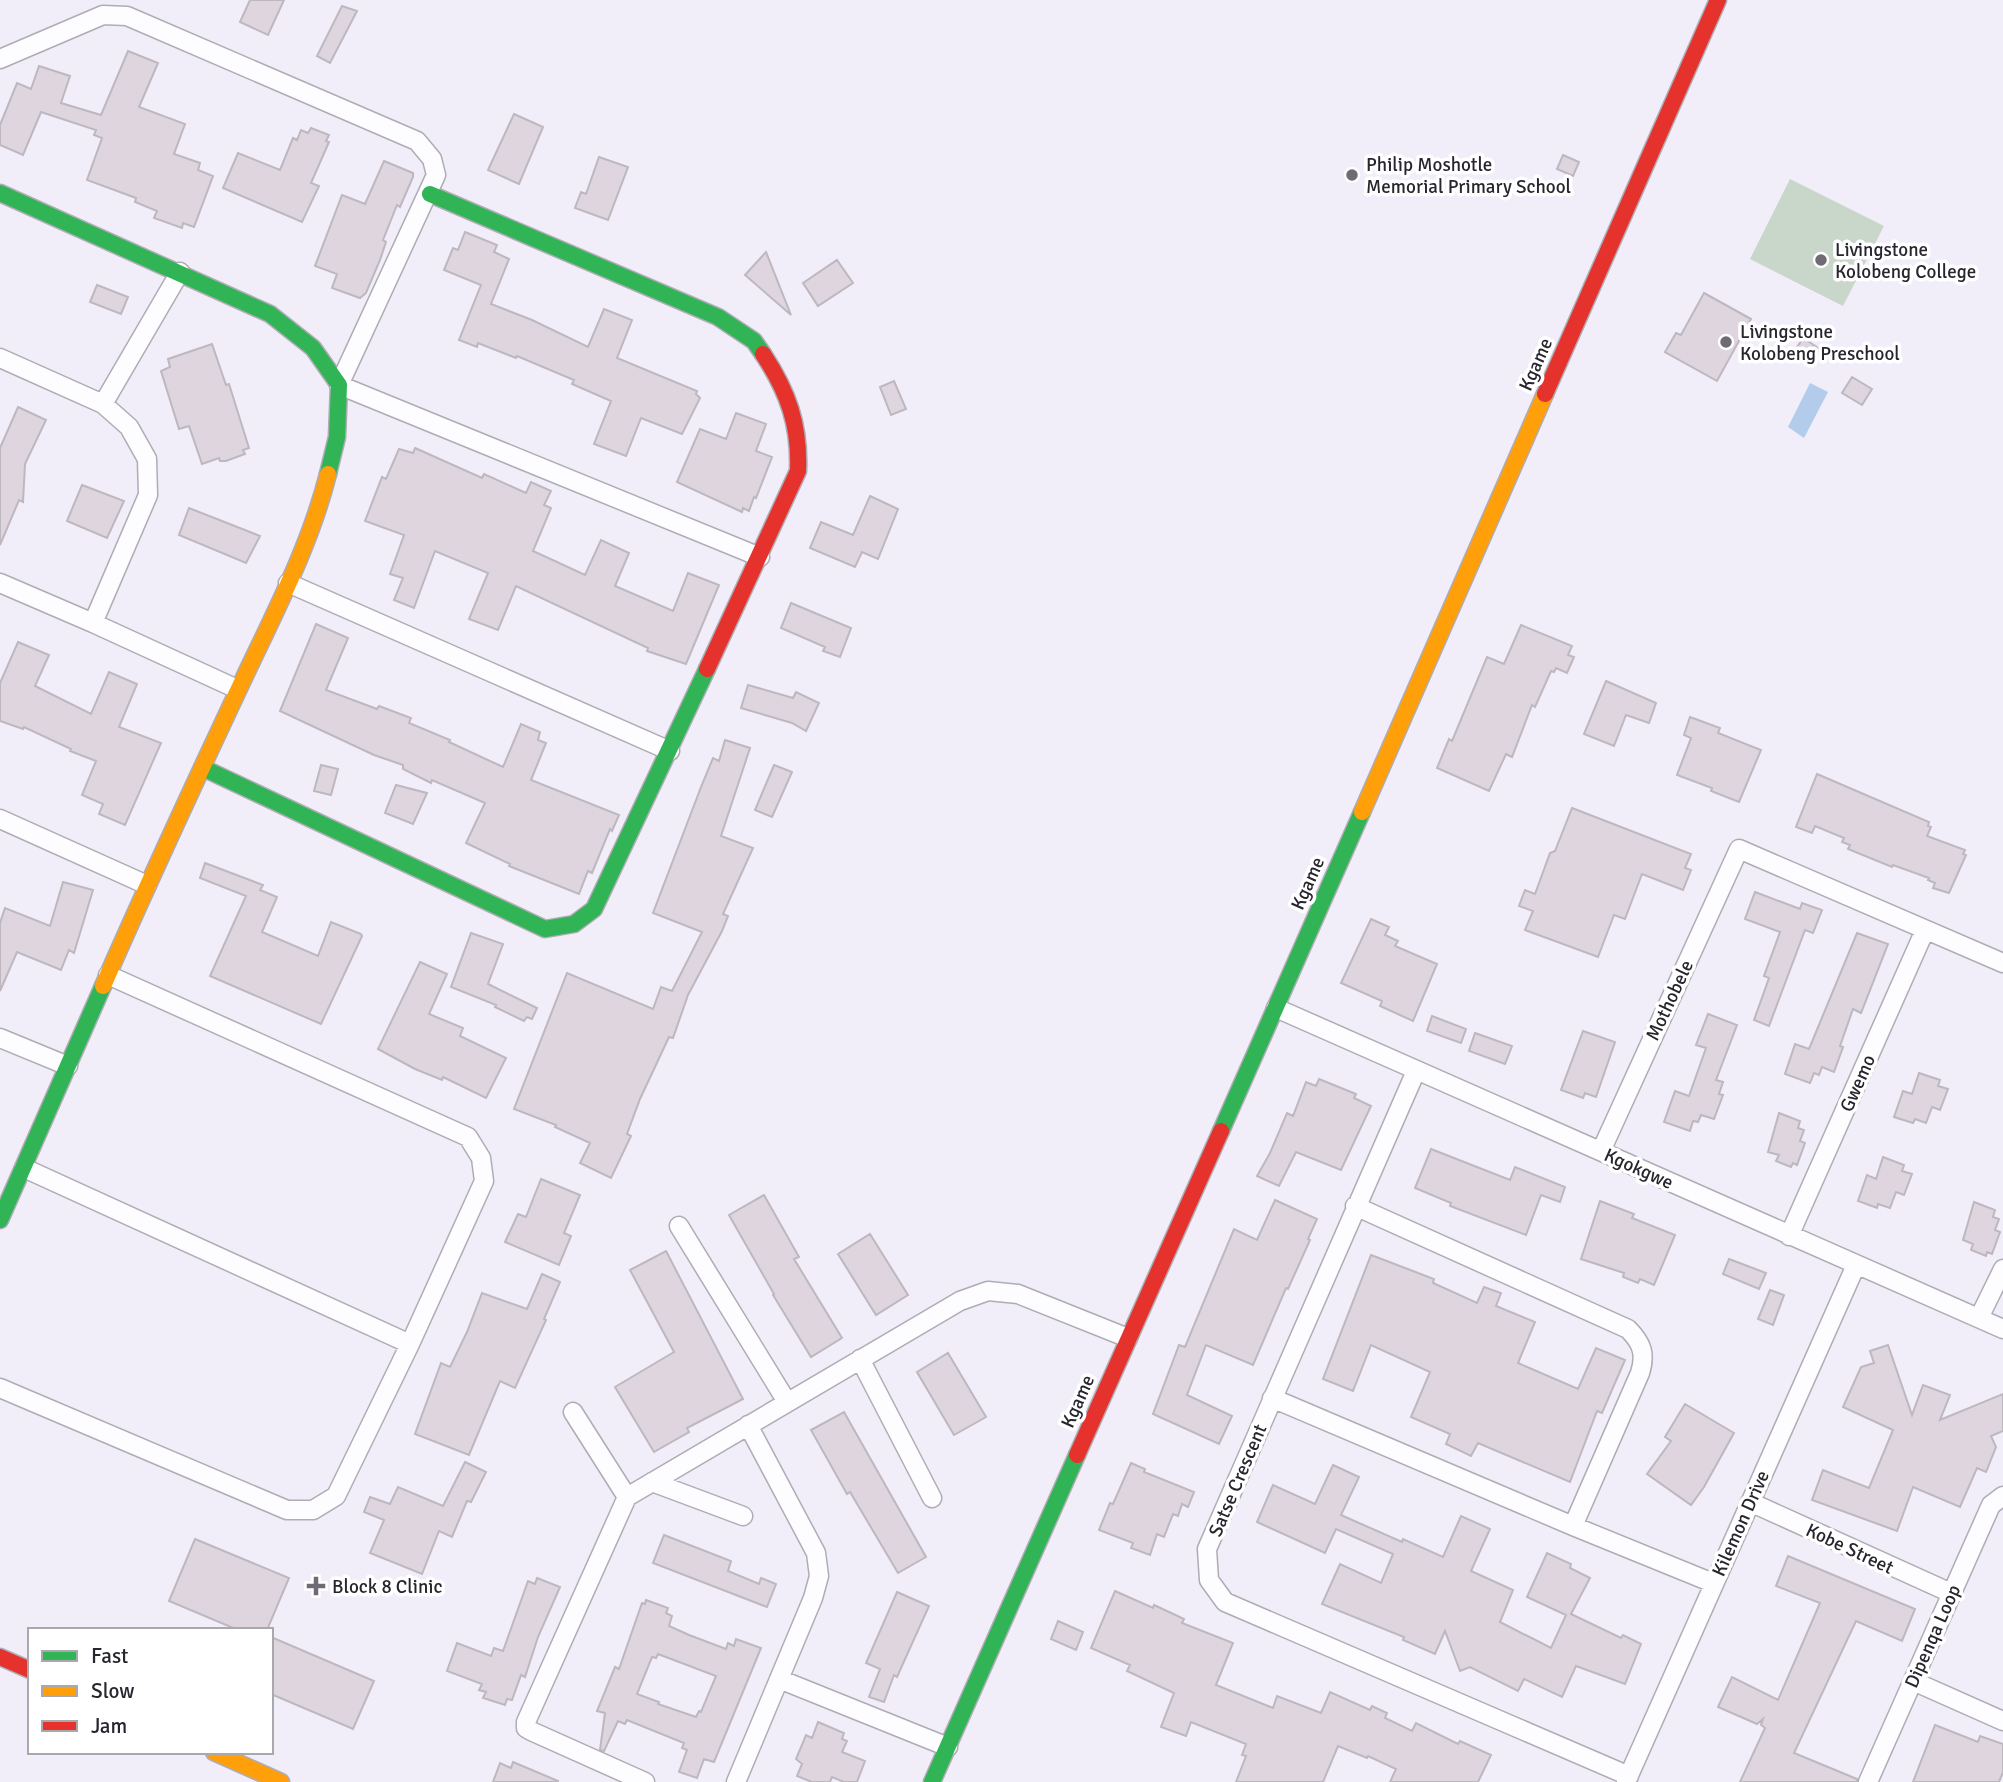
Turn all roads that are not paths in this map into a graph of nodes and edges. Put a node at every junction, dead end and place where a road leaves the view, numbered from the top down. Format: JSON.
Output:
{"nodes":[{"id":1,"x":1718,"y":0,"type":"edge"},
{"id":2,"x":0,"y":59,"type":"edge"},
{"id":3,"x":0,"y":193,"type":"edge"},
{"id":4,"x":430,"y":194,"type":"junction"},
{"id":5,"x":180,"y":272,"type":"junction"},
{"id":6,"x":0,"y":358,"type":"edge"},
{"id":7,"x":339,"y":385,"type":"junction"},
{"id":8,"x":103,"y":404,"type":"junction"},
{"id":9,"x":760,"y":557,"type":"junction"},
{"id":10,"x":0,"y":583,"type":"edge"},
{"id":11,"x":288,"y":583,"type":"junction"},
{"id":12,"x":93,"y":623,"type":"junction"},
{"id":13,"x":237,"y":690,"type":"junction"},
{"id":14,"x":670,"y":751,"type":"junction"},
{"id":15,"x":203,"y":768,"type":"junction"},
{"id":16,"x":0,"y":819,"type":"edge"},
{"id":17,"x":147,"y":885,"type":"junction"},
{"id":18,"x":1925,"y":930,"type":"junction"},
{"id":19,"x":2003,"y":963,"type":"edge"},
{"id":20,"x":108,"y":975,"type":"junction"},
{"id":21,"x":1276,"y":1008,"type":"junction"},
{"id":22,"x":0,"y":1038,"type":"edge"},
{"id":23,"x":68,"y":1066,"type":"junction"},
{"id":24,"x":1416,"y":1071,"type":"junction"},
{"id":25,"x":1601,"y":1151,"type":"junction"},
{"id":26,"x":24,"y":1168,"type":"junction"},
{"id":27,"x":1355,"y":1206,"type":"junction"},
{"id":28,"x":0,"y":1220,"type":"edge"},
{"id":29,"x":679,"y":1226,"type":"dead end"},
{"id":30,"x":1789,"y":1236,"type":"junction"},
{"id":31,"x":1856,"y":1265,"type":"junction"},
{"id":32,"x":2003,"y":1269,"type":"edge"},
{"id":33,"x":1979,"y":1318,"type":"junction"},
{"id":34,"x":2003,"y":1329,"type":"edge"},
{"id":35,"x":1128,"y":1338,"type":"junction"},
{"id":36,"x":410,"y":1344,"type":"junction"},
{"id":37,"x":860,"y":1359,"type":"junction"},
{"id":38,"x":0,"y":1388,"type":"edge"},
{"id":39,"x":1272,"y":1398,"type":"junction"},
{"id":40,"x":787,"y":1402,"type":"junction"},
{"id":41,"x":573,"y":1412,"type":"dead end"},
{"id":42,"x":748,"y":1425,"type":"junction"},
{"id":43,"x":652,"y":1482,"type":"junction"},
{"id":44,"x":2003,"y":1496,"type":"edge"},
{"id":45,"x":627,"y":1497,"type":"junction"},
{"id":46,"x":932,"y":1497,"type":"dead end"},
{"id":47,"x":1750,"y":1502,"type":"junction"},
{"id":48,"x":743,"y":1516,"type":"dead end"},
{"id":49,"x":1573,"y":1526,"type":"junction"},
{"id":50,"x":1713,"y":1583,"type":"junction"},
{"id":51,"x":1951,"y":1594,"type":"junction"},
{"id":52,"x":0,"y":1657,"type":"edge"},
{"id":53,"x":28,"y":1669,"type":"edge"},
{"id":54,"x":779,"y":1679,"type":"junction"},
{"id":55,"x":1913,"y":1681,"type":"junction"},
{"id":56,"x":2003,"y":1721,"type":"edge"},
{"id":57,"x":947,"y":1747,"type":"junction"},
{"id":58,"x":218,"y":1754,"type":"edge"},
{"id":59,"x":1627,"y":1779,"type":"edge"},
{"id":60,"x":281,"y":1782,"type":"edge"},
{"id":61,"x":645,"y":1782,"type":"edge"},
{"id":62,"x":736,"y":1782,"type":"edge"},
{"id":63,"x":932,"y":1782,"type":"edge"},
{"id":64,"x":1868,"y":1782,"type":"edge"}],
"edges":[{"from":1,"to":21,"type":"street","name":"Kgame"},
{"from":2,"to":4,"type":"street"},
{"from":3,"to":5,"type":"street"},
{"from":4,"to":7,"type":"street"},
{"from":4,"to":9,"type":"street"},
{"from":5,"to":7,"type":"street"},
{"from":5,"to":8,"type":"street"},
{"from":6,"to":8,"type":"street"},
{"from":7,"to":9,"type":"street"},
{"from":7,"to":11,"type":"street"},
{"from":8,"to":12,"type":"street"},
{"from":9,"to":14,"type":"street"},
{"from":10,"to":12,"type":"street"},
{"from":11,"to":13,"type":"street"},
{"from":11,"to":14,"type":"street"},
{"from":12,"to":13,"type":"street"},
{"from":13,"to":15,"type":"street"},
{"from":14,"to":15,"type":"street"},
{"from":15,"to":17,"type":"street"},
{"from":16,"to":17,"type":"street"},
{"from":17,"to":20,"type":"street"},
{"from":18,"to":19,"type":"street"},
{"from":18,"to":25,"type":"street","name":"Mothobele"},
{"from":18,"to":30,"type":"street","name":"Gwemo"},
{"from":20,"to":23,"type":"street"},
{"from":20,"to":36,"type":"street"},
{"from":21,"to":24,"type":"street","name":"Kgokgwe"},
{"from":21,"to":35,"type":"street","name":"Kgame"},
{"from":22,"to":23,"type":"street"},
{"from":23,"to":26,"type":"street"},
{"from":24,"to":25,"type":"street","name":"Kgokgwe"},
{"from":24,"to":27,"type":"street","name":"Satse Crescent"},
{"from":25,"to":30,"type":"street","name":"Kgokgwe"},
{"from":26,"to":28,"type":"street"},
{"from":26,"to":36,"type":"street"},
{"from":27,"to":39,"type":"street","name":"Satse Crescent"},
{"from":27,"to":49,"type":"street"},
{"from":29,"to":40,"type":"street"},
{"from":30,"to":31,"type":"street","name":"Kgokgwe"},
{"from":31,"to":33,"type":"street","name":"Kgokgwe"},
{"from":31,"to":47,"type":"street","name":"Kilemon Drive"},
{"from":32,"to":33,"type":"street"},
{"from":33,"to":34,"type":"street","name":"Kgokgwe"},
{"from":35,"to":37,"type":"street"},
{"from":35,"to":57,"type":"street","name":"Kgame"},
{"from":36,"to":38,"type":"street"},
{"from":37,"to":40,"type":"street"},
{"from":37,"to":46,"type":"street"},
{"from":39,"to":49,"type":"street"},
{"from":39,"to":59,"type":"street","name":"Satse Crescent"},
{"from":40,"to":42,"type":"street"},
{"from":41,"to":45,"type":"street"},
{"from":42,"to":43,"type":"street"},
{"from":42,"to":54,"type":"street"},
{"from":43,"to":45,"type":"street"},
{"from":43,"to":48,"type":"street"},
{"from":44,"to":51,"type":"street","name":"Dipenqa Loop"},
{"from":45,"to":61,"type":"street"},
{"from":47,"to":50,"type":"street","name":"Kilemon Drive"},
{"from":47,"to":51,"type":"street","name":"Kobe Street"},
{"from":49,"to":50,"type":"street"},
{"from":50,"to":59,"type":"street","name":"Kilemon Drive"},
{"from":51,"to":55,"type":"street","name":"Dipenqa Loop"},
{"from":52,"to":53,"type":"street"},
{"from":54,"to":57,"type":"street"},
{"from":54,"to":62,"type":"street"},
{"from":55,"to":56,"type":"street"},
{"from":55,"to":64,"type":"street","name":"Dipenqa Loop"},
{"from":57,"to":63,"type":"street","name":"Kgame"},
{"from":58,"to":60,"type":"street"}]}
